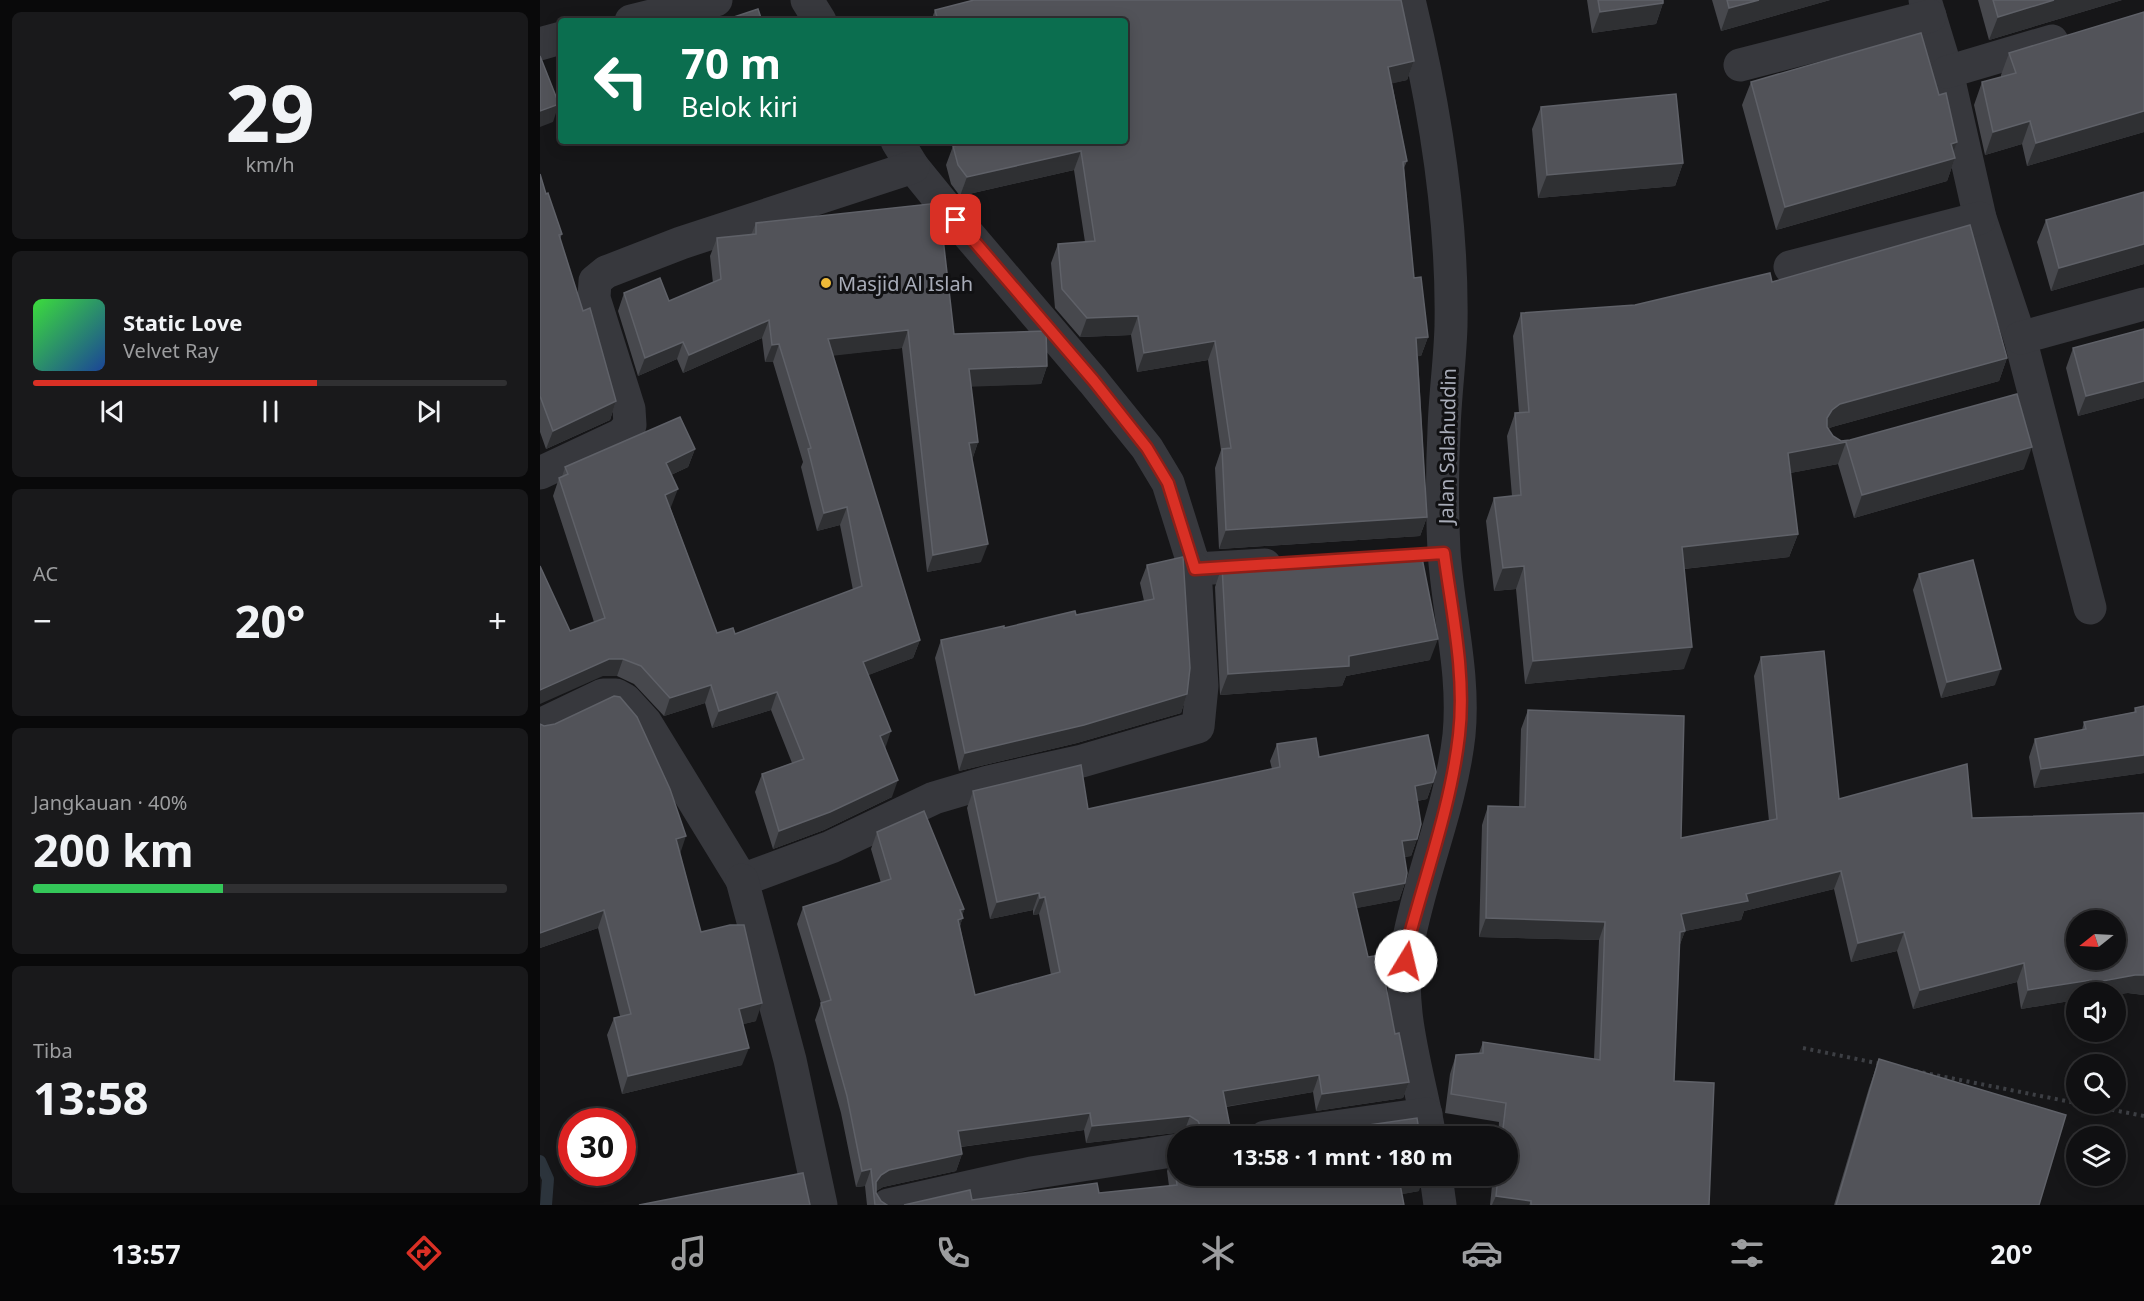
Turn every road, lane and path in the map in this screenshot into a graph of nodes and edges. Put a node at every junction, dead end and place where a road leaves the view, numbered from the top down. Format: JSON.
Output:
{"nodes":[{"id":1,"x":716,"y":0,"type":"edge"},
{"id":2,"x":807,"y":0,"type":"edge"},
{"id":3,"x":1409,"y":0,"type":"edge"},
{"id":4,"x":1928,"y":8,"type":"edge"},
{"id":5,"x":643,"y":18,"type":"edge"},
{"id":6,"x":818,"y":18,"type":"edge"},
{"id":7,"x":2078,"y":33,"type":"edge"},
{"id":8,"x":558,"y":39,"type":"edge"},
{"id":9,"x":540,"y":44,"type":"edge"},
{"id":10,"x":1740,"y":65,"type":"dead end"},
{"id":11,"x":1947,"y":72,"type":"junction"},
{"id":12,"x":905,"y":154,"type":"edge"},
{"id":13,"x":1980,"y":218,"type":"junction"},
{"id":14,"x":1790,"y":267,"type":"dead end"},
{"id":15,"x":2144,"y":304,"type":"edge"},
{"id":16,"x":2020,"y":338,"type":"junction"},
{"id":17,"x":540,"y":473,"type":"edge"},
{"id":18,"x":1444,"y":553,"type":"junction"},
{"id":19,"x":1409,"y":555,"type":"edge"},
{"id":20,"x":1290,"y":563,"type":"edge"},
{"id":21,"x":1195,"y":569,"type":"junction"},
{"id":22,"x":2090,"y":608,"type":"dead end"},
{"id":23,"x":540,"y":725,"type":"edge"},
{"id":24,"x":742,"y":880,"type":"junction"},
{"id":25,"x":1803,"y":1048,"type":"dead end"},
{"id":26,"x":1882,"y":1064,"type":"edge"},
{"id":27,"x":1905,"y":1069,"type":"edge"},
{"id":28,"x":2066,"y":1101,"type":"edge"},
{"id":29,"x":2126,"y":1113,"type":"edge"},
{"id":30,"x":2144,"y":1116,"type":"edge"},
{"id":31,"x":1428,"y":1125,"type":"edge"},
{"id":32,"x":1167,"y":1152,"type":"edge"},
{"id":33,"x":1437,"y":1186,"type":"edge"},
{"id":34,"x":821,"y":1205,"type":"edge"},
{"id":35,"x":888,"y":1205,"type":"edge"},
{"id":36,"x":1440,"y":1205,"type":"edge"}],
"edges":[{"from":1,"to":5,"type":"street"},
{"from":2,"to":6,"type":"street"},
{"from":3,"to":18,"type":"street","name":"Jalan Salahuddin"},
{"from":4,"to":10,"type":"street"},
{"from":4,"to":11,"type":"street"},
{"from":7,"to":11,"type":"street"},
{"from":8,"to":9,"type":"street"},
{"from":11,"to":13,"type":"street"},
{"from":12,"to":17,"type":"street"},
{"from":12,"to":21,"type":"street"},
{"from":13,"to":14,"type":"street"},
{"from":13,"to":16,"type":"street"},
{"from":15,"to":16,"type":"street"},
{"from":16,"to":22,"type":"street"},
{"from":18,"to":19,"type":"street"},
{"from":18,"to":31,"type":"street","name":"Jalan Salahuddin"},
{"from":20,"to":21,"type":"street"},
{"from":21,"to":24,"type":"street"},
{"from":23,"to":24,"type":"street"},
{"from":24,"to":34,"type":"street"},
{"from":25,"to":26,"type":"path"},
{"from":27,"to":28,"type":"path"},
{"from":29,"to":30,"type":"path"},
{"from":32,"to":35,"type":"street"},
{"from":33,"to":36,"type":"street"}]}
